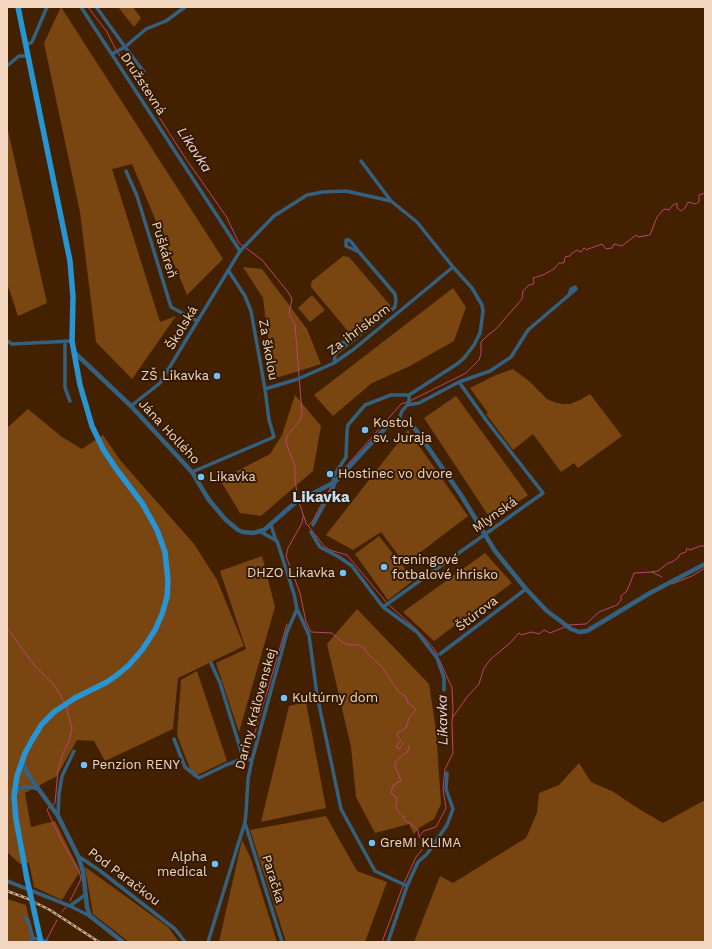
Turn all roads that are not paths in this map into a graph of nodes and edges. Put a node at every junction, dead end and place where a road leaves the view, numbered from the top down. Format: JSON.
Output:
{"nodes":[{"id":1,"x":18,"y":7,"type":"edge"},
{"id":2,"x":46,"y":7,"type":"edge"},
{"id":3,"x":81,"y":7,"type":"edge"},
{"id":4,"x":185,"y":7,"type":"edge"},
{"id":5,"x":97,"y":8,"type":"dead end"},
{"id":6,"x":26,"y":45,"type":"junction"},
{"id":7,"x":125,"y":47,"type":"junction"},
{"id":8,"x":112,"y":54,"type":"junction"},
{"id":9,"x":28,"y":56,"type":"junction"},
{"id":10,"x":7,"y":66,"type":"edge"},
{"id":11,"x":144,"y":72,"type":"dead end"},
{"id":12,"x":360,"y":161,"type":"dead end"},
{"id":13,"x":126,"y":171,"type":"dead end"},
{"id":14,"x":392,"y":201,"type":"junction"},
{"id":15,"x":240,"y":252,"type":"junction"},
{"id":16,"x":360,"y":252,"type":"dead end"},
{"id":17,"x":453,"y":267,"type":"junction"},
{"id":18,"x":228,"y":270,"type":"junction"},
{"id":19,"x":569,"y":296,"type":"dead end"},
{"id":20,"x":197,"y":321,"type":"junction"},
{"id":21,"x":7,"y":341,"type":"edge"},
{"id":22,"x":65,"y":341,"type":"junction"},
{"id":23,"x":72,"y":341,"type":"junction"},
{"id":24,"x":351,"y":342,"type":"junction"},
{"id":25,"x":74,"y":352,"type":"junction"},
{"id":26,"x":336,"y":354,"type":"junction"},
{"id":27,"x":334,"y":363,"type":"junction"},
{"id":28,"x":459,"y":382,"type":"junction"},
{"id":29,"x":265,"y":389,"type":"junction"},
{"id":30,"x":409,"y":395,"type":"junction"},
{"id":31,"x":70,"y":401,"type":"dead end"},
{"id":32,"x":407,"y":405,"type":"junction"},
{"id":33,"x":131,"y":406,"type":"junction"},
{"id":34,"x":399,"y":420,"type":"junction"},
{"id":35,"x":192,"y":472,"type":"junction"},
{"id":36,"x":335,"y":482,"type":"junction"},
{"id":37,"x":272,"y":524,"type":"junction"},
{"id":38,"x":313,"y":525,"type":"dead end"},
{"id":39,"x":261,"y":532,"type":"junction"},
{"id":40,"x":311,"y":532,"type":"dead end"},
{"id":41,"x":485,"y":534,"type":"junction"},
{"id":42,"x":276,"y":541,"type":"junction"},
{"id":43,"x":705,"y":564,"type":"edge"},
{"id":44,"x":526,"y":589,"type":"junction"},
{"id":45,"x":386,"y":605,"type":"junction"},
{"id":46,"x":297,"y":609,"type":"junction"},
{"id":47,"x":292,"y":620,"type":"junction"},
{"id":48,"x":302,"y":620,"type":"junction"},
{"id":49,"x":440,"y":654,"type":"dead end"},
{"id":50,"x":211,"y":663,"type":"dead end"},
{"id":51,"x":444,"y":690,"type":"dead end"},
{"id":52,"x":174,"y":739,"type":"dead end"},
{"id":53,"x":74,"y":750,"type":"dead end"},
{"id":54,"x":245,"y":758,"type":"junction"},
{"id":55,"x":22,"y":760,"type":"junction"},
{"id":56,"x":252,"y":760,"type":"junction"},
{"id":57,"x":447,"y":773,"type":"dead end"},
{"id":58,"x":38,"y":789,"type":"junction"},
{"id":59,"x":14,"y":796,"type":"junction"},
{"id":60,"x":58,"y":816,"type":"junction"},
{"id":61,"x":245,"y":822,"type":"junction"},
{"id":62,"x":78,"y":856,"type":"junction"},
{"id":63,"x":7,"y":880,"type":"edge"},
{"id":64,"x":407,"y":886,"type":"junction"},
{"id":65,"x":85,"y":895,"type":"junction"},
{"id":66,"x":70,"y":906,"type":"junction"},
{"id":67,"x":90,"y":916,"type":"junction"},
{"id":68,"x":25,"y":917,"type":"dead end"},
{"id":69,"x":33,"y":938,"type":"junction"},
{"id":70,"x":28,"y":942,"type":"edge"},
{"id":71,"x":41,"y":942,"type":"edge"},
{"id":72,"x":47,"y":942,"type":"edge"},
{"id":73,"x":123,"y":942,"type":"edge"},
{"id":74,"x":185,"y":942,"type":"edge"},
{"id":75,"x":208,"y":942,"type":"edge"},
{"id":76,"x":282,"y":942,"type":"edge"},
{"id":77,"x":388,"y":942,"type":"edge"}],
"edges":[{"from":1,"to":6,"type":"main road"},
{"from":2,"to":6,"type":"street"},
{"from":3,"to":8,"type":"street","name":"Družstevná"},
{"from":4,"to":7,"type":"street"},
{"from":5,"to":7,"type":"street"},
{"from":6,"to":9,"type":"main road"},
{"from":7,"to":8,"type":"street"},
{"from":7,"to":11,"type":"street"},
{"from":8,"to":15,"type":"street","name":"Družstevná"},
{"from":9,"to":10,"type":"street"},
{"from":9,"to":23,"type":"main road"},
{"from":12,"to":14,"type":"street"},
{"from":13,"to":20,"type":"street","name":"Puškáreň"},
{"from":14,"to":15,"type":"street","name":"Školská"},
{"from":14,"to":17,"type":"street"},
{"from":15,"to":18,"type":"street","name":"Školská"},
{"from":16,"to":24,"type":"street"},
{"from":17,"to":27,"type":"street","name":"Za ihriskom"},
{"from":17,"to":30,"type":"street"},
{"from":18,"to":20,"type":"street","name":"Školská"},
{"from":18,"to":29,"type":"street","name":"Za školou"},
{"from":19,"to":28,"type":"street"},
{"from":20,"to":33,"type":"street","name":"Školská"},
{"from":21,"to":22,"type":"street"},
{"from":22,"to":23,"type":"street"},
{"from":22,"to":31,"type":"street"},
{"from":23,"to":25,"type":"main road"},
{"from":24,"to":26,"type":"street"},
{"from":24,"to":26,"type":"street"},
{"from":25,"to":33,"type":"street","name":"Jána Hollého"},
{"from":25,"to":55,"type":"main road"},
{"from":26,"to":27,"type":"street"},
{"from":27,"to":29,"type":"street","name":"Za ihriskom"},
{"from":28,"to":32,"type":"street"},
{"from":28,"to":41,"type":"street","name":"Mlynská"},
{"from":29,"to":35,"type":"street","name":"Za školou"},
{"from":30,"to":32,"type":"street"},
{"from":30,"to":36,"type":"street"},
{"from":32,"to":34,"type":"street"},
{"from":33,"to":35,"type":"street","name":"Jána Hollého"},
{"from":34,"to":36,"type":"street"},
{"from":34,"to":41,"type":"street"},
{"from":35,"to":39,"type":"street","name":"Jána Hollého"},
{"from":36,"to":37,"type":"street"},
{"from":36,"to":38,"type":"street"},
{"from":37,"to":39,"type":"street"},
{"from":37,"to":42,"type":"street"},
{"from":39,"to":42,"type":"street","name":"Jána Hollého"},
{"from":40,"to":45,"type":"street"},
{"from":41,"to":44,"type":"street"},
{"from":41,"to":45,"type":"street","name":"Mlynská"},
{"from":42,"to":46,"type":"street"},
{"from":43,"to":44,"type":"street"},
{"from":44,"to":49,"type":"street","name":"Štúrova"},
{"from":45,"to":51,"type":"street"},
{"from":46,"to":47,"type":"street","name":"Dariny Kráľovenskej"},
{"from":46,"to":48,"type":"street"},
{"from":47,"to":48,"type":"street"},
{"from":47,"to":56,"type":"street","name":"Dariny Kráľovenskej"},
{"from":48,"to":64,"type":"street"},
{"from":50,"to":54,"type":"street"},
{"from":52,"to":54,"type":"street"},
{"from":53,"to":60,"type":"street"},
{"from":54,"to":56,"type":"street"},
{"from":55,"to":58,"type":"street","name":"Pod Paračkou"},
{"from":55,"to":59,"type":"main road"},
{"from":56,"to":61,"type":"street","name":"Dariny Kráľovenskej"},
{"from":57,"to":64,"type":"street"},
{"from":58,"to":59,"type":"street"},
{"from":58,"to":60,"type":"street","name":"Pod Paračkou"},
{"from":59,"to":71,"type":"main road","bridge":true},
{"from":60,"to":62,"type":"street","name":"Pod Paračkou"},
{"from":61,"to":75,"type":"street","name":"Dariny Kráľovenskej"},
{"from":61,"to":76,"type":"street","name":"Paračka"},
{"from":62,"to":65,"type":"street"},
{"from":62,"to":74,"type":"street","name":"Pod Paračkou"},
{"from":63,"to":66,"type":"street"},
{"from":64,"to":77,"type":"street"},
{"from":65,"to":66,"type":"street"},
{"from":65,"to":67,"type":"street"},
{"from":66,"to":67,"type":"street"},
{"from":67,"to":73,"type":"street"},
{"from":68,"to":69,"type":"street"},
{"from":69,"to":70,"type":"street"},
{"from":69,"to":72,"type":"street"}]}
